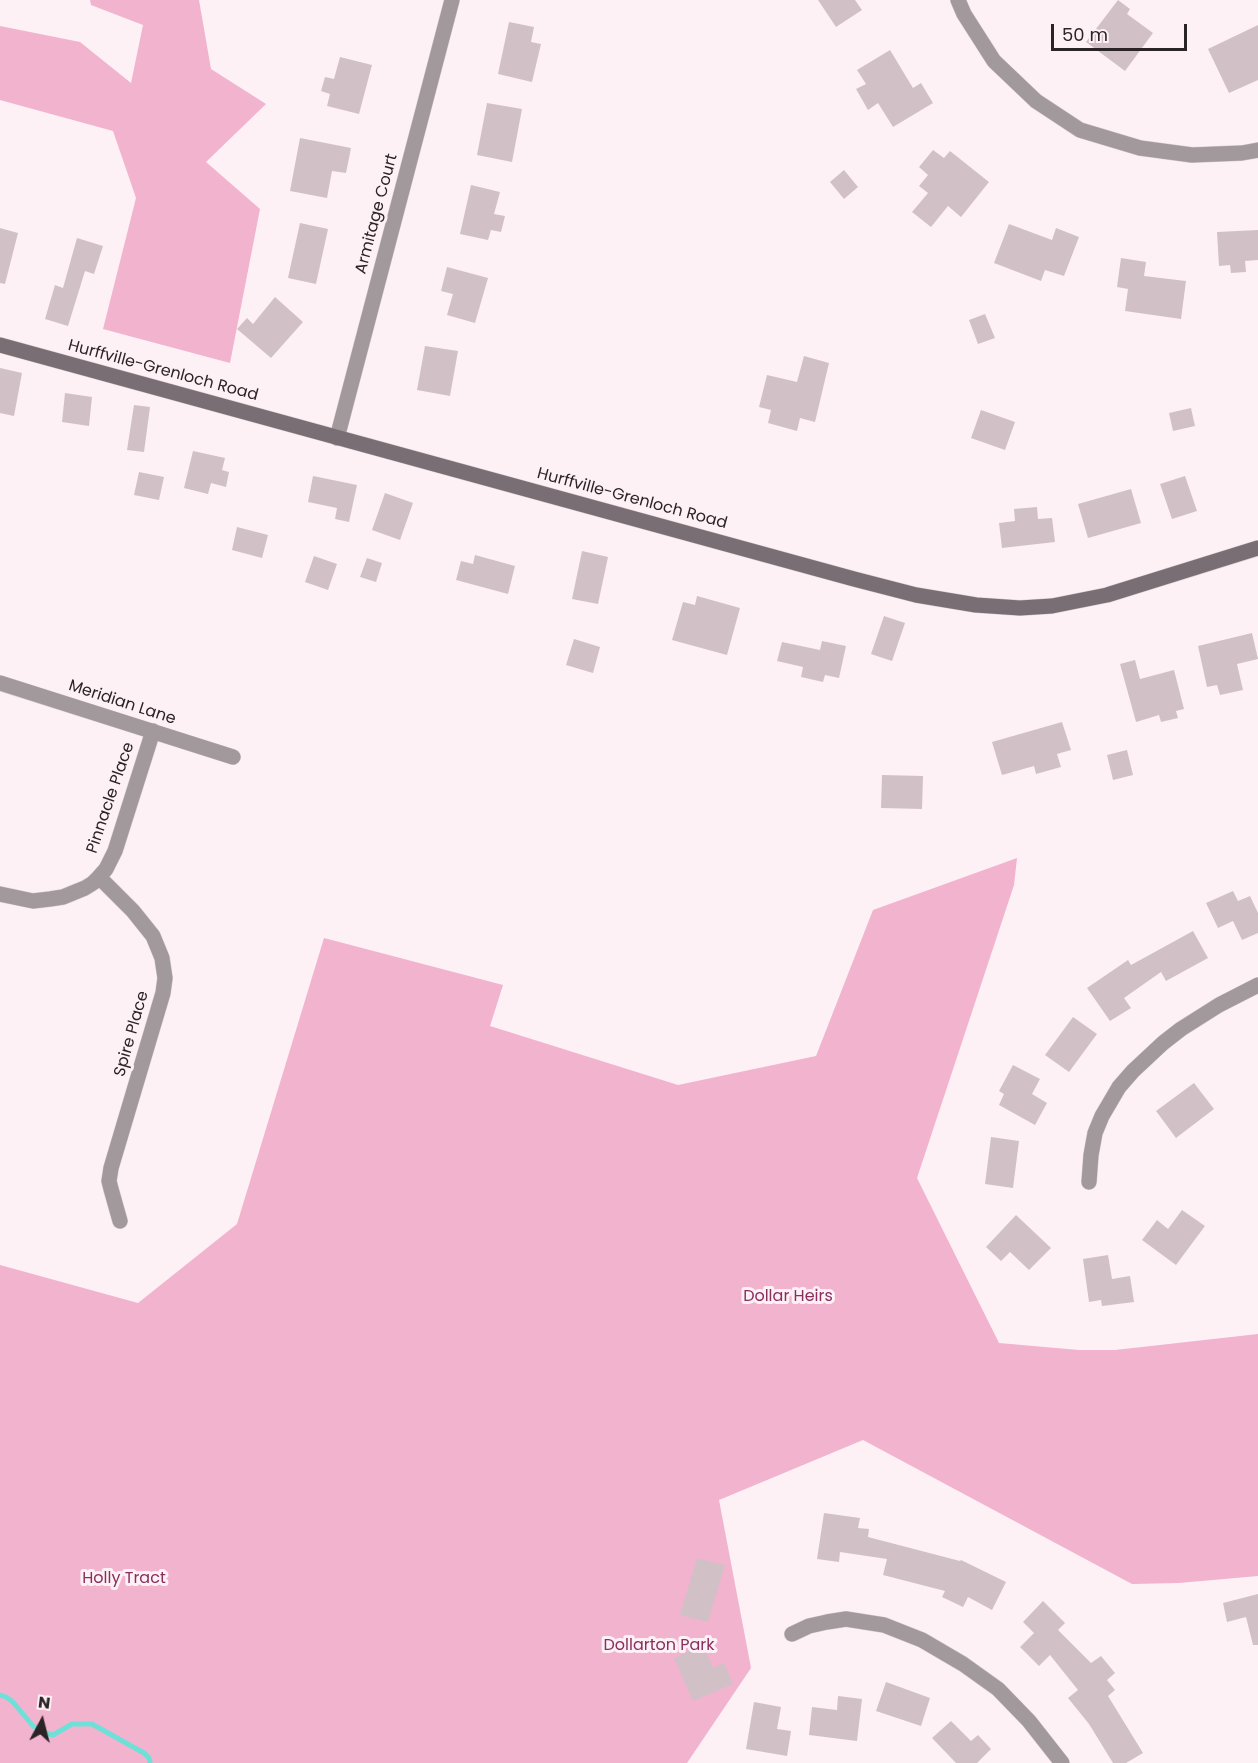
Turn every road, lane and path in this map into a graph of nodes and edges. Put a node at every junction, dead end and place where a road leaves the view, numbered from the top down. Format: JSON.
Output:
{"nodes":[{"id":1,"x":452,"y":0,"type":"edge"},
{"id":2,"x":958,"y":0,"type":"edge"},
{"id":3,"x":1258,"y":150,"type":"edge"},
{"id":4,"x":0,"y":345,"type":"edge"},
{"id":5,"x":337,"y":438,"type":"junction"},
{"id":6,"x":1258,"y":548,"type":"edge"},
{"id":7,"x":0,"y":683,"type":"edge"},
{"id":8,"x":153,"y":731,"type":"junction"},
{"id":9,"x":233,"y":757,"type":"dead end"},
{"id":10,"x":99,"y":877,"type":"junction"},
{"id":11,"x":0,"y":894,"type":"edge"},
{"id":12,"x":1258,"y":985,"type":"edge"},
{"id":13,"x":1089,"y":1182,"type":"dead end"},
{"id":14,"x":120,"y":1221,"type":"dead end"},
{"id":15,"x":792,"y":1634,"type":"dead end"},
{"id":16,"x":1062,"y":1763,"type":"edge"}],
"edges":[{"from":1,"to":5,"type":"street","name":"Armitage Court"},
{"from":2,"to":3,"type":"street"},
{"from":4,"to":5,"type":"main road","name":"Hurffville-Grenloch Road"},
{"from":5,"to":6,"type":"main road","name":"Hurffville-Grenloch Road"},
{"from":7,"to":8,"type":"street","name":"Meridian Lane"},
{"from":8,"to":9,"type":"street","name":"Meridian Lane"},
{"from":8,"to":10,"type":"street","name":"Pinnacle Place"},
{"from":10,"to":11,"type":"street","name":"Pinnacle Place"},
{"from":10,"to":14,"type":"street","name":"Spire Place"},
{"from":12,"to":13,"type":"street"},
{"from":15,"to":16,"type":"street"}]}
